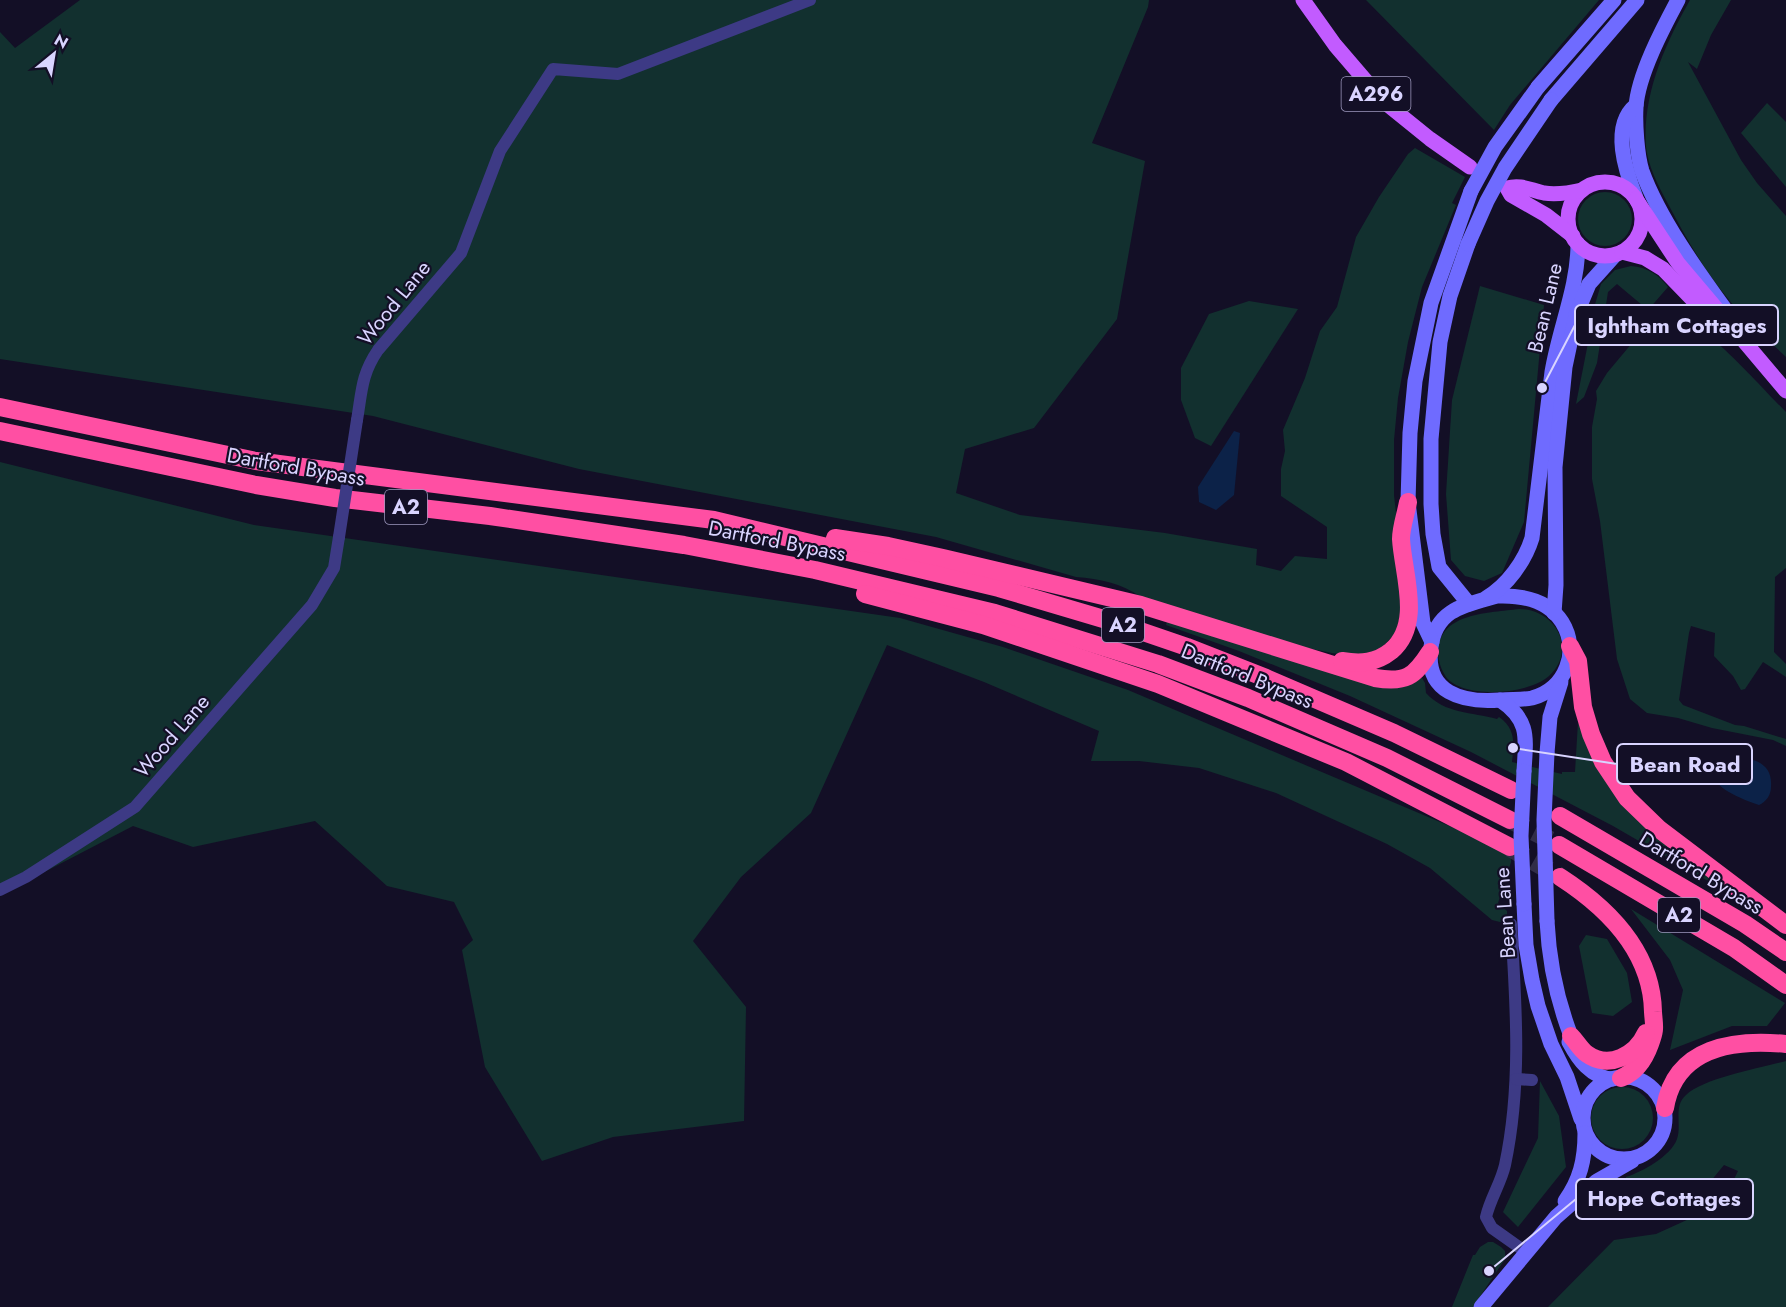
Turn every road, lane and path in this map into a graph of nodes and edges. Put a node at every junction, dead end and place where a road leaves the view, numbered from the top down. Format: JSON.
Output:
{"nodes":[{"id":1,"x":810,"y":0,"type":"edge"},
{"id":2,"x":1303,"y":0,"type":"edge"},
{"id":3,"x":1614,"y":0,"type":"edge"},
{"id":4,"x":1637,"y":0,"type":"edge"},
{"id":5,"x":1678,"y":0,"type":"edge"},
{"id":6,"x":1636,"y":105,"type":"junction"},
{"id":7,"x":1470,"y":167,"type":"dead end"},
{"id":8,"x":1582,"y":190,"type":"junction"},
{"id":9,"x":1636,"y":198,"type":"junction"},
{"id":10,"x":1575,"y":240,"type":"junction"},
{"id":11,"x":1618,"y":253,"type":"junction"},
{"id":12,"x":1786,"y":384,"type":"edge"},
{"id":13,"x":1786,"y":393,"type":"edge"},
{"id":14,"x":0,"y":407,"type":"edge"},
{"id":15,"x":0,"y":431,"type":"edge"},
{"id":16,"x":1408,"y":502,"type":"junction"},
{"id":17,"x":714,"y":520,"type":"junction"},
{"id":18,"x":815,"y":570,"type":"junction"},
{"id":19,"x":1469,"y":604,"type":"junction"},
{"id":20,"x":1554,"y":613,"type":"junction"},
{"id":21,"x":1570,"y":646,"type":"junction"},
{"id":22,"x":1431,"y":647,"type":"junction"},
{"id":23,"x":1329,"y":662,"type":"junction"},
{"id":24,"x":1563,"y":677,"type":"junction"},
{"id":25,"x":1500,"y":699,"type":"junction"},
{"id":26,"x":1511,"y":790,"type":"dead end"},
{"id":27,"x":1560,"y":816,"type":"dead end"},
{"id":28,"x":1510,"y":820,"type":"tunnel mouth"},
{"id":29,"x":1559,"y":845,"type":"tunnel mouth"},
{"id":30,"x":1510,"y":848,"type":"tunnel mouth"},
{"id":31,"x":1560,"y":877,"type":"tunnel mouth"},
{"id":32,"x":0,"y":890,"type":"edge"},
{"id":33,"x":1786,"y":925,"type":"edge"},
{"id":34,"x":1498,"y":927,"type":"dead end"},
{"id":35,"x":1786,"y":952,"type":"edge"},
{"id":36,"x":1786,"y":984,"type":"edge"},
{"id":37,"x":1653,"y":1016,"type":"junction"},
{"id":38,"x":1571,"y":1036,"type":"junction"},
{"id":39,"x":1786,"y":1044,"type":"edge"},
{"id":40,"x":1617,"y":1078,"type":"junction"},
{"id":41,"x":1516,"y":1079,"type":"junction"},
{"id":42,"x":1532,"y":1080,"type":"dead end"},
{"id":43,"x":1665,"y":1108,"type":"junction"},
{"id":44,"x":1584,"y":1129,"type":"junction"},
{"id":45,"x":1643,"y":1156,"type":"junction"},
{"id":46,"x":1556,"y":1217,"type":"junction"},
{"id":47,"x":1526,"y":1252,"type":"junction"},
{"id":48,"x":1481,"y":1307,"type":"edge"}],
"edges":[{"from":1,"to":32,"type":"street","name":"Wood Lane","bridge":true},
{"from":2,"to":7,"type":"main road","number":"A296"},
{"from":3,"to":16,"type":"main road","bridge":true},
{"from":4,"to":19,"type":"main road","bridge":true},
{"from":5,"to":6,"type":"main road"},
{"from":6,"to":9,"type":"main road"},
{"from":6,"to":12,"type":"main road"},
{"from":8,"to":9,"type":"main road"},
{"from":8,"to":10,"type":"main road"},
{"from":8,"to":10,"type":"main road"},
{"from":9,"to":11,"type":"main road"},
{"from":9,"to":13,"type":"main road"},
{"from":10,"to":11,"type":"main road"},
{"from":10,"to":19,"type":"main road","name":"Bean Lane"},
{"from":11,"to":13,"type":"main road"},
{"from":11,"to":20,"type":"main road","name":"Bean Lane"},
{"from":14,"to":17,"type":"highway","name":"Dartford Bypass","number":"A2"},
{"from":15,"to":18,"type":"highway","name":"Dartford Bypass","number":"A2"},
{"from":16,"to":22,"type":"main road"},
{"from":16,"to":23,"type":"highway"},
{"from":17,"to":23,"type":"highway"},
{"from":17,"to":26,"type":"highway","name":"Dartford Bypass","number":"A2"},
{"from":18,"to":28,"type":"highway","name":"Dartford Bypass","number":"A2"},
{"from":18,"to":30,"type":"highway","number":"A2"},
{"from":19,"to":20,"type":"main road"},
{"from":19,"to":22,"type":"main road"},
{"from":20,"to":21,"type":"main road"},
{"from":21,"to":24,"type":"main road"},
{"from":21,"to":33,"type":"highway"},
{"from":22,"to":23,"type":"highway"},
{"from":22,"to":25,"type":"main road"},
{"from":24,"to":25,"type":"main road"},
{"from":24,"to":38,"type":"main road","name":"Bean Lane","bridge":true},
{"from":25,"to":44,"type":"main road","name":"Bean Lane","bridge":true},
{"from":27,"to":35,"type":"highway","name":"Dartford Bypass","number":"A2"},
{"from":29,"to":36,"type":"highway","number":"A2"},
{"from":31,"to":37,"type":"highway","number":"A2"},
{"from":34,"to":41,"type":"street","name":"Bean Lane"},
{"from":37,"to":38,"type":"highway","number":"A2"},
{"from":37,"to":40,"type":"highway","number":"A2"},
{"from":38,"to":40,"type":"main road","name":"Bean Lane"},
{"from":39,"to":43,"type":"highway"},
{"from":40,"to":43,"type":"main road"},
{"from":40,"to":44,"type":"main road"},
{"from":41,"to":42,"type":"street"},
{"from":41,"to":47,"type":"street","name":"Bean Lane"},
{"from":43,"to":45,"type":"main road"},
{"from":44,"to":45,"type":"main road"},
{"from":44,"to":46,"type":"main road","name":"Bean Lane"},
{"from":45,"to":46,"type":"main road","name":"Bean Lane"},
{"from":46,"to":47,"type":"main road","name":"Bean Lane"},
{"from":47,"to":48,"type":"main road","name":"Bean Lane"}]}
